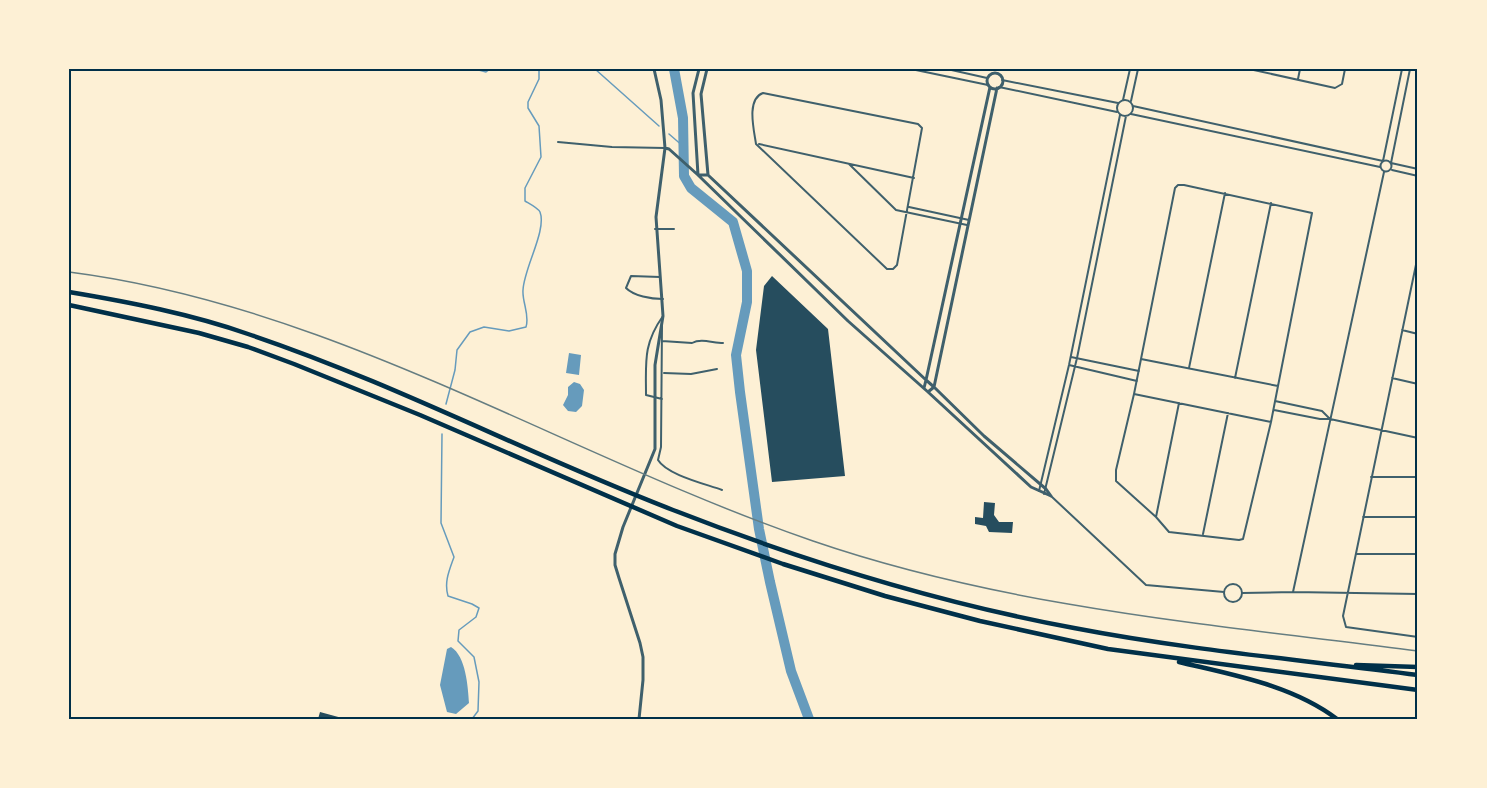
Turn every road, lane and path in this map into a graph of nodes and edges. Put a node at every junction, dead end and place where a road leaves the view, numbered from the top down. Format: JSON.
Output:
{"nodes":[{"id":1,"x":654,"y":69,"type":"edge"},
{"id":2,"x":699,"y":69,"type":"edge"},
{"id":3,"x":707,"y":69,"type":"edge"},
{"id":4,"x":911,"y":69,"type":"edge"},
{"id":5,"x":947,"y":69,"type":"edge"},
{"id":6,"x":1000,"y":69,"type":"edge"},
{"id":7,"x":1130,"y":69,"type":"edge"},
{"id":8,"x":1138,"y":69,"type":"edge"},
{"id":9,"x":1250,"y":69,"type":"edge"},
{"id":10,"x":1300,"y":69,"type":"edge"},
{"id":11,"x":1345,"y":69,"type":"edge"},
{"id":12,"x":1402,"y":69,"type":"edge"},
{"id":13,"x":1410,"y":69,"type":"edge"},
{"id":14,"x":995,"y":71,"type":"edge"},
{"id":15,"x":999,"y":75,"type":"junction"},
{"id":16,"x":987,"y":78,"type":"junction"},
{"id":17,"x":1298,"y":79,"type":"junction"},
{"id":18,"x":1002,"y":80,"type":"junction"},
{"id":19,"x":989,"y":86,"type":"junction"},
{"id":20,"x":998,"y":88,"type":"junction"},
{"id":21,"x":1123,"y":100,"type":"junction"},
{"id":22,"x":1130,"y":102,"type":"junction"},
{"id":23,"x":1118,"y":104,"type":"junction"},
{"id":24,"x":1133,"y":106,"type":"junction"},
{"id":25,"x":1117,"y":112,"type":"junction"},
{"id":26,"x":1131,"y":114,"type":"junction"},
{"id":27,"x":1120,"y":115,"type":"junction"},
{"id":28,"x":1126,"y":116,"type":"junction"},
{"id":29,"x":1262,"y":134,"type":"junction"},
{"id":30,"x":1262,"y":140,"type":"junction"},
{"id":31,"x":558,"y":142,"type":"dead end"},
{"id":32,"x":756,"y":144,"type":"junction"},
{"id":33,"x":667,"y":149,"type":"junction"},
{"id":34,"x":1383,"y":161,"type":"junction"},
{"id":35,"x":1391,"y":163,"type":"junction"},
{"id":36,"x":849,"y":164,"type":"junction"},
{"id":37,"x":1380,"y":167,"type":"junction"},
{"id":38,"x":1418,"y":169,"type":"edge"},
{"id":39,"x":1390,"y":170,"type":"junction"},
{"id":40,"x":1384,"y":172,"type":"junction"},
{"id":41,"x":708,"y":174,"type":"junction"},
{"id":42,"x":698,"y":175,"type":"junction"},
{"id":43,"x":1418,"y":176,"type":"edge"},
{"id":44,"x":914,"y":178,"type":"junction"},
{"id":45,"x":1225,"y":193,"type":"junction"},
{"id":46,"x":1271,"y":202,"type":"junction"},
{"id":47,"x":909,"y":207,"type":"junction"},
{"id":48,"x":908,"y":213,"type":"junction"},
{"id":49,"x":961,"y":218,"type":"junction"},
{"id":50,"x":969,"y":220,"type":"junction"},
{"id":51,"x":960,"y":224,"type":"junction"},
{"id":52,"x":968,"y":226,"type":"junction"},
{"id":53,"x":656,"y":229,"type":"junction"},
{"id":54,"x":674,"y":229,"type":"dead end"},
{"id":55,"x":1418,"y":255,"type":"edge"},
{"id":56,"x":660,"y":277,"type":"junction"},
{"id":57,"x":1412,"y":283,"type":"junction"},
{"id":58,"x":1418,"y":284,"type":"edge"},
{"id":59,"x":69,"y":292,"type":"edge"},
{"id":60,"x":663,"y":299,"type":"junction"},
{"id":61,"x":69,"y":306,"type":"edge"},
{"id":62,"x":663,"y":316,"type":"junction"},
{"id":63,"x":663,"y":325,"type":"junction"},
{"id":64,"x":1402,"y":330,"type":"junction"},
{"id":65,"x":1418,"y":334,"type":"edge"},
{"id":66,"x":662,"y":341,"type":"junction"},
{"id":67,"x":723,"y":343,"type":"dead end"},
{"id":68,"x":1071,"y":357,"type":"junction"},
{"id":69,"x":1077,"y":358,"type":"junction"},
{"id":70,"x":1141,"y":358,"type":"junction"},
{"id":71,"x":1069,"y":365,"type":"junction"},
{"id":72,"x":1076,"y":366,"type":"junction"},
{"id":73,"x":1190,"y":368,"type":"junction"},
{"id":74,"x":717,"y":369,"type":"dead end"},
{"id":75,"x":1139,"y":371,"type":"junction"},
{"id":76,"x":662,"y":373,"type":"junction"},
{"id":77,"x":1235,"y":378,"type":"junction"},
{"id":78,"x":1392,"y":378,"type":"junction"},
{"id":79,"x":926,"y":380,"type":"junction"},
{"id":80,"x":1137,"y":381,"type":"junction"},
{"id":81,"x":1418,"y":384,"type":"edge"},
{"id":82,"x":1278,"y":386,"type":"junction"},
{"id":83,"x":934,"y":387,"type":"junction"},
{"id":84,"x":924,"y":388,"type":"junction"},
{"id":85,"x":928,"y":392,"type":"junction"},
{"id":86,"x":1134,"y":394,"type":"junction"},
{"id":87,"x":662,"y":399,"type":"junction"},
{"id":88,"x":1275,"y":401,"type":"junction"},
{"id":89,"x":1179,"y":403,"type":"junction"},
{"id":90,"x":1274,"y":410,"type":"junction"},
{"id":91,"x":1227,"y":413,"type":"junction"},
{"id":92,"x":1330,"y":419,"type":"junction"},
{"id":93,"x":1271,"y":422,"type":"junction"},
{"id":94,"x":1381,"y":430,"type":"junction"},
{"id":95,"x":1418,"y":438,"type":"edge"},
{"id":96,"x":1371,"y":477,"type":"junction"},
{"id":97,"x":1418,"y":477,"type":"edge"},
{"id":98,"x":1041,"y":485,"type":"junction"},
{"id":99,"x":1046,"y":489,"type":"junction"},
{"id":100,"x":722,"y":490,"type":"dead end"},
{"id":101,"x":1039,"y":491,"type":"junction"},
{"id":102,"x":1044,"y":494,"type":"junction"},
{"id":103,"x":1051,"y":496,"type":"junction"},
{"id":104,"x":1156,"y":517,"type":"junction"},
{"id":105,"x":1418,"y":517,"type":"edge"},
{"id":106,"x":1363,"y":518,"type":"junction"},
{"id":107,"x":1203,"y":535,"type":"junction"},
{"id":108,"x":1356,"y":554,"type":"junction"},
{"id":109,"x":1418,"y":554,"type":"edge"},
{"id":110,"x":1224,"y":592,"type":"junction"},
{"id":111,"x":1293,"y":592,"type":"junction"},
{"id":112,"x":1242,"y":593,"type":"junction"},
{"id":113,"x":1348,"y":594,"type":"junction"},
{"id":114,"x":1418,"y":594,"type":"edge"},
{"id":115,"x":1418,"y":637,"type":"edge"},
{"id":116,"x":1156,"y":657,"type":"junction"},
{"id":117,"x":1344,"y":666,"type":"junction"},
{"id":118,"x":1418,"y":667,"type":"edge"},
{"id":119,"x":1418,"y":675,"type":"edge"},
{"id":120,"x":1418,"y":690,"type":"edge"},
{"id":121,"x":639,"y":719,"type":"edge"},
{"id":122,"x":1337,"y":719,"type":"edge"}],
"edges":[{"from":1,"to":33,"type":"street"},
{"from":2,"to":42,"type":"street"},
{"from":3,"to":41,"type":"street"},
{"from":4,"to":19,"type":"street"},
{"from":5,"to":16,"type":"street"},
{"from":6,"to":15,"type":"street"},
{"from":7,"to":21,"type":"street"},
{"from":8,"to":22,"type":"street"},
{"from":9,"to":17,"type":"street"},
{"from":10,"to":17,"type":"street"},
{"from":11,"to":17,"type":"street"},
{"from":12,"to":34,"type":"street"},
{"from":13,"to":35,"type":"street"},
{"from":14,"to":15,"type":"street"},
{"from":14,"to":16,"type":"street"},
{"from":15,"to":18,"type":"street"},
{"from":16,"to":19,"type":"street"},
{"from":18,"to":20,"type":"street"},
{"from":18,"to":23,"type":"street"},
{"from":19,"to":20,"type":"street"},
{"from":19,"to":49,"type":"street"},
{"from":20,"to":25,"type":"street"},
{"from":20,"to":50,"type":"street"},
{"from":21,"to":22,"type":"street"},
{"from":21,"to":23,"type":"street"},
{"from":22,"to":24,"type":"street"},
{"from":23,"to":25,"type":"street"},
{"from":24,"to":26,"type":"street"},
{"from":24,"to":29,"type":"street"},
{"from":25,"to":27,"type":"street"},
{"from":26,"to":28,"type":"street"},
{"from":26,"to":30,"type":"street"},
{"from":27,"to":28,"type":"street"},
{"from":27,"to":68,"type":"street"},
{"from":28,"to":69,"type":"street"},
{"from":29,"to":30,"type":"street"},
{"from":29,"to":34,"type":"street"},
{"from":30,"to":37,"type":"street"},
{"from":31,"to":33,"type":"street"},
{"from":32,"to":36,"type":"street"},
{"from":32,"to":44,"type":"street"},
{"from":32,"to":48,"type":"street"},
{"from":33,"to":42,"type":"street"},
{"from":33,"to":53,"type":"street"},
{"from":34,"to":35,"type":"street"},
{"from":34,"to":37,"type":"street"},
{"from":35,"to":38,"type":"street"},
{"from":35,"to":39,"type":"street"},
{"from":36,"to":44,"type":"street"},
{"from":36,"to":48,"type":"street"},
{"from":37,"to":40,"type":"street"},
{"from":39,"to":40,"type":"street"},
{"from":39,"to":43,"type":"street"},
{"from":40,"to":92,"type":"street"},
{"from":41,"to":42,"type":"street"},
{"from":41,"to":79,"type":"street"},
{"from":42,"to":84,"type":"street"},
{"from":44,"to":47,"type":"street"},
{"from":45,"to":46,"type":"street"},
{"from":45,"to":70,"type":"street"},
{"from":45,"to":73,"type":"street"},
{"from":46,"to":77,"type":"street"},
{"from":46,"to":82,"type":"street"},
{"from":47,"to":48,"type":"street"},
{"from":47,"to":49,"type":"street"},
{"from":48,"to":51,"type":"street"},
{"from":49,"to":50,"type":"street"},
{"from":49,"to":51,"type":"street"},
{"from":50,"to":52,"type":"street"},
{"from":51,"to":52,"type":"street"},
{"from":51,"to":79,"type":"street"},
{"from":52,"to":83,"type":"street"},
{"from":53,"to":54,"type":"street"},
{"from":53,"to":56,"type":"street"},
{"from":55,"to":57,"type":"street"},
{"from":56,"to":60,"type":"street"},
{"from":56,"to":60,"type":"street"},
{"from":57,"to":58,"type":"street"},
{"from":57,"to":64,"type":"street"},
{"from":59,"to":117,"type":"highway"},
{"from":60,"to":62,"type":"street"},
{"from":61,"to":116,"type":"highway"},
{"from":62,"to":63,"type":"street"},
{"from":62,"to":87,"type":"street"},
{"from":63,"to":66,"type":"street"},
{"from":63,"to":121,"type":"street"},
{"from":64,"to":65,"type":"street"},
{"from":64,"to":78,"type":"street"},
{"from":66,"to":67,"type":"street"},
{"from":66,"to":76,"type":"street"},
{"from":68,"to":69,"type":"street"},
{"from":68,"to":71,"type":"street"},
{"from":69,"to":72,"type":"street"},
{"from":69,"to":75,"type":"street"},
{"from":70,"to":73,"type":"street"},
{"from":70,"to":75,"type":"street"},
{"from":71,"to":72,"type":"street"},
{"from":71,"to":98,"type":"street"},
{"from":72,"to":80,"type":"street"},
{"from":72,"to":99,"type":"street"},
{"from":73,"to":77,"type":"street"},
{"from":74,"to":76,"type":"street"},
{"from":75,"to":80,"type":"street"},
{"from":76,"to":87,"type":"street"},
{"from":77,"to":82,"type":"street"},
{"from":78,"to":81,"type":"street"},
{"from":78,"to":94,"type":"street"},
{"from":79,"to":83,"type":"street"},
{"from":79,"to":84,"type":"street"},
{"from":80,"to":86,"type":"street"},
{"from":82,"to":88,"type":"street"},
{"from":83,"to":85,"type":"street"},
{"from":83,"to":98,"type":"street"},
{"from":84,"to":85,"type":"street"},
{"from":85,"to":101,"type":"street"},
{"from":86,"to":89,"type":"street"},
{"from":86,"to":104,"type":"street"},
{"from":87,"to":100,"type":"street"},
{"from":88,"to":90,"type":"street"},
{"from":88,"to":92,"type":"street"},
{"from":89,"to":91,"type":"street"},
{"from":89,"to":104,"type":"street"},
{"from":90,"to":92,"type":"street"},
{"from":90,"to":93,"type":"street"},
{"from":91,"to":93,"type":"street"},
{"from":91,"to":107,"type":"street"},
{"from":92,"to":94,"type":"street"},
{"from":92,"to":111,"type":"street"},
{"from":93,"to":107,"type":"street"},
{"from":94,"to":95,"type":"street"},
{"from":94,"to":96,"type":"street"},
{"from":96,"to":97,"type":"street"},
{"from":96,"to":106,"type":"street"},
{"from":98,"to":99,"type":"street"},
{"from":98,"to":101,"type":"street"},
{"from":99,"to":102,"type":"street"},
{"from":99,"to":103,"type":"street"},
{"from":101,"to":102,"type":"street"},
{"from":102,"to":103,"type":"street"},
{"from":103,"to":110,"type":"street"},
{"from":104,"to":107,"type":"street"},
{"from":105,"to":106,"type":"street"},
{"from":106,"to":108,"type":"street"},
{"from":108,"to":109,"type":"street"},
{"from":108,"to":113,"type":"street"},
{"from":110,"to":112,"type":"street"},
{"from":110,"to":112,"type":"street"},
{"from":111,"to":112,"type":"street"},
{"from":111,"to":113,"type":"street"},
{"from":113,"to":114,"type":"street"},
{"from":113,"to":115,"type":"street"},
{"from":116,"to":120,"type":"highway"},
{"from":116,"to":122,"type":"highway"},
{"from":117,"to":118,"type":"highway"},
{"from":117,"to":119,"type":"highway"}]}
